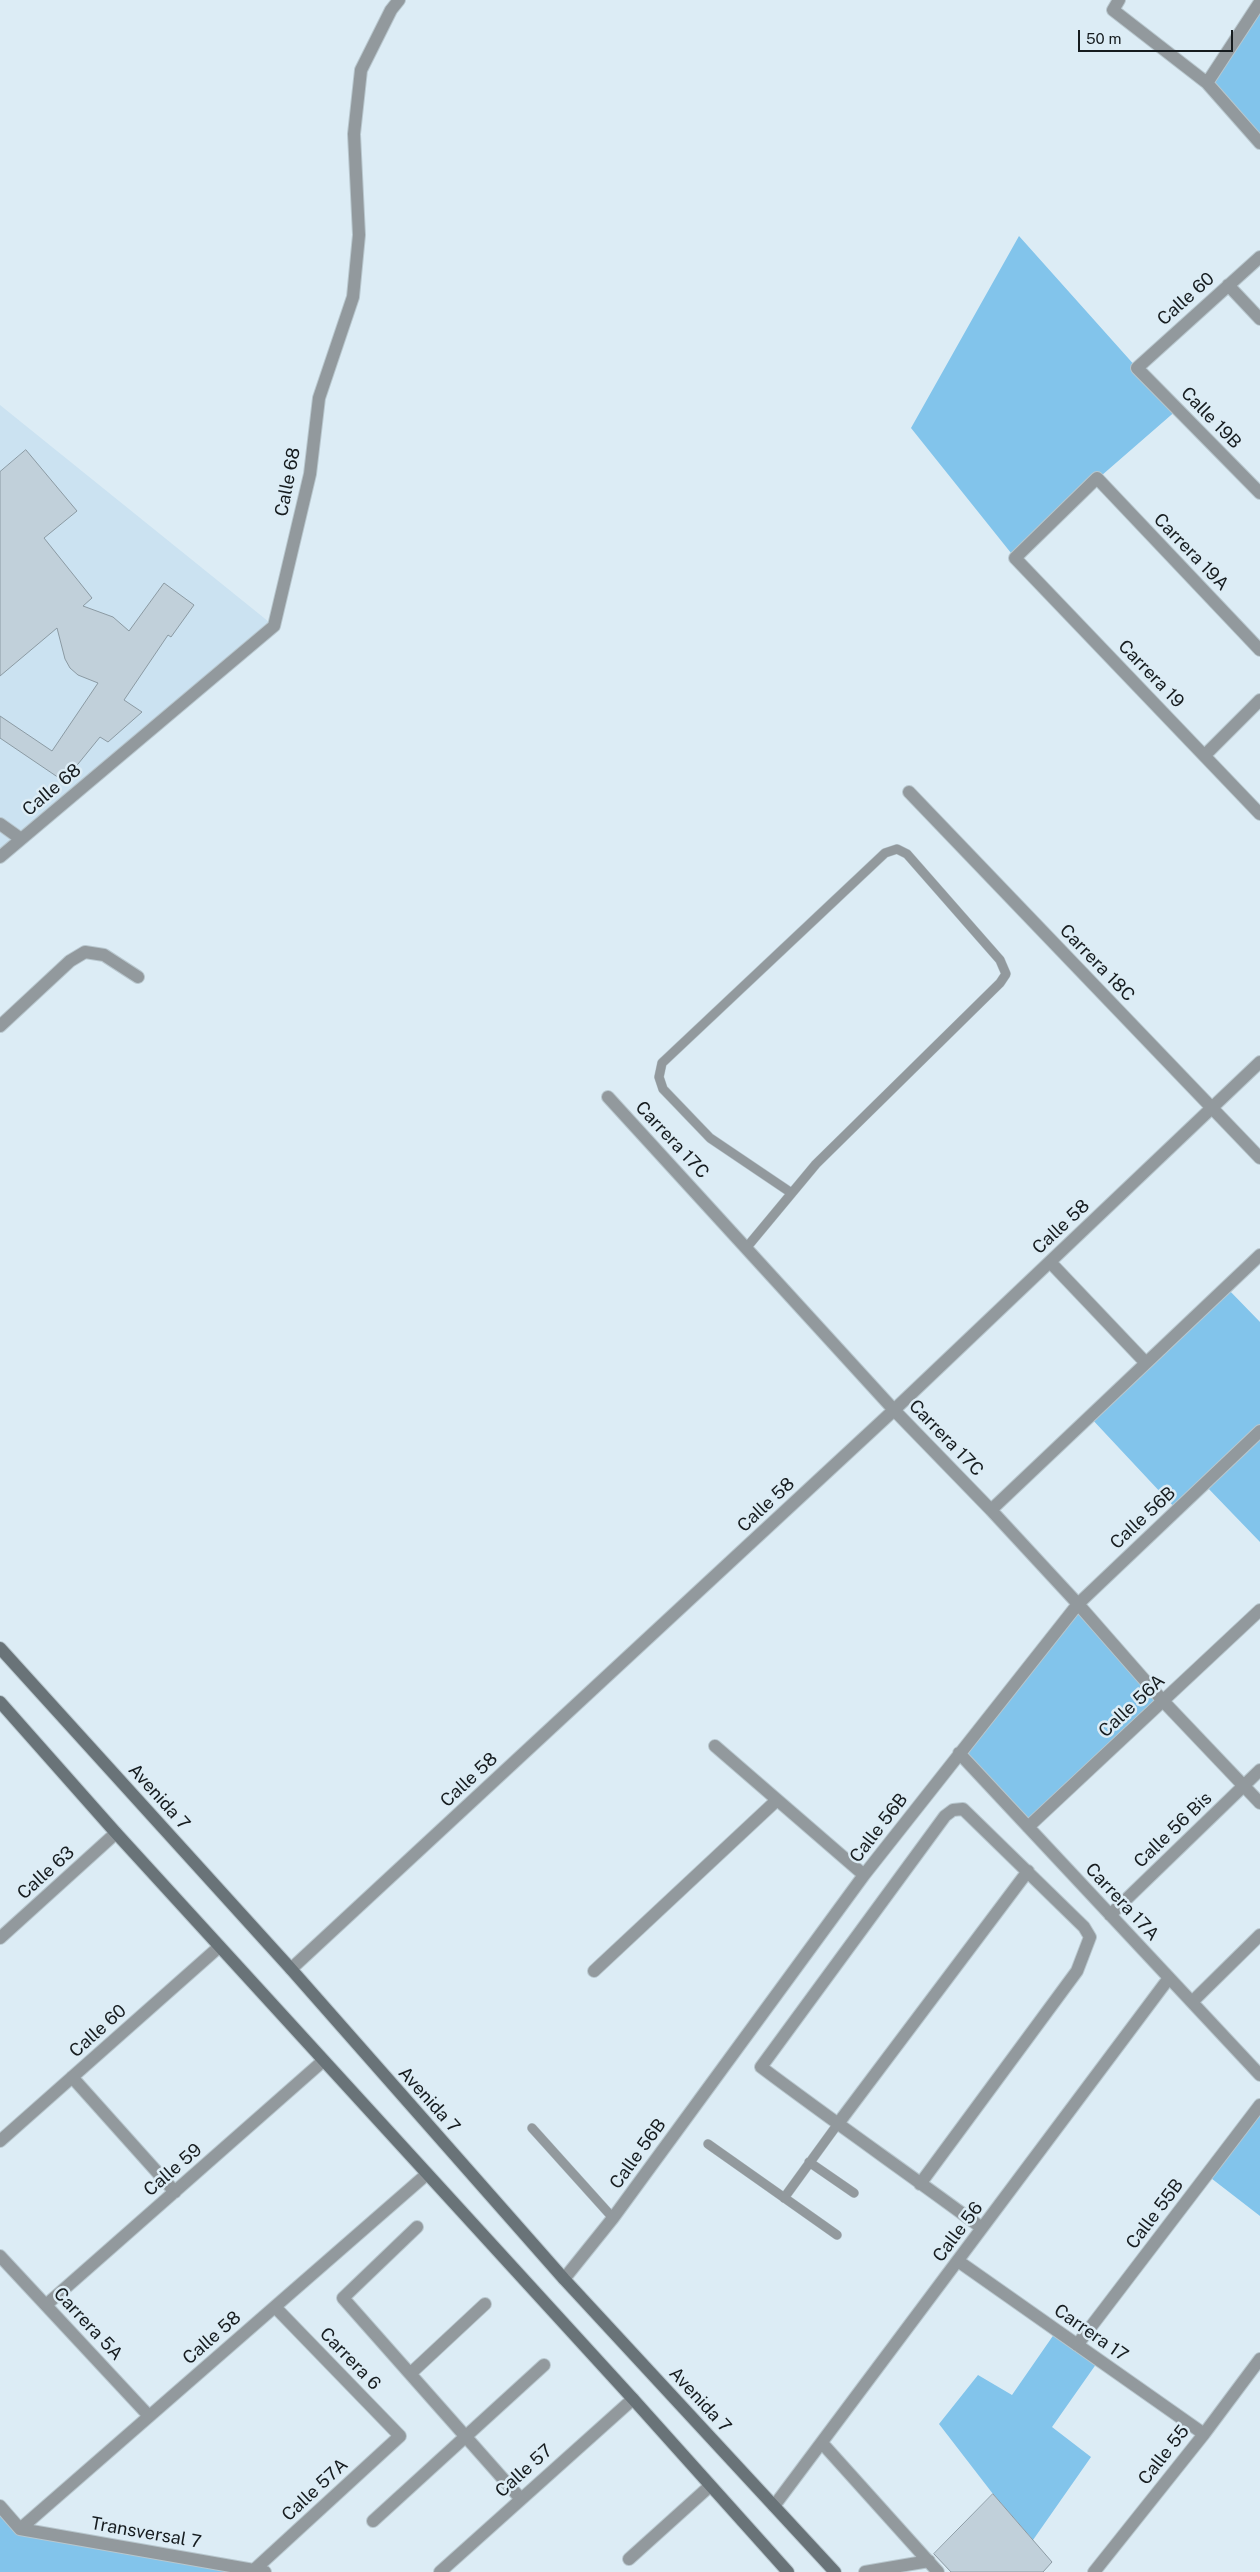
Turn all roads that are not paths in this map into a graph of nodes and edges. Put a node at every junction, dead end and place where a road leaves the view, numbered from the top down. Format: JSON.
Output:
{"nodes":[{"id":1,"x":399,"y":0,"type":"edge"},
{"id":2,"x":1260,"y":2,"type":"edge"},
{"id":3,"x":1116,"y":5,"type":"edge"},
{"id":4,"x":1207,"y":83,"type":"junction"},
{"id":5,"x":1260,"y":143,"type":"edge"},
{"id":6,"x":1260,"y":257,"type":"edge"},
{"id":7,"x":1228,"y":285,"type":"junction"},
{"id":8,"x":1260,"y":319,"type":"edge"},
{"id":9,"x":1137,"y":368,"type":"joint"},
{"id":10,"x":1097,"y":478,"type":"joint"},
{"id":11,"x":1260,"y":493,"type":"edge"},
{"id":12,"x":1260,"y":650,"type":"edge"},
{"id":13,"x":1260,"y":700,"type":"edge"},
{"id":14,"x":1205,"y":755,"type":"junction"},
{"id":15,"x":909,"y":792,"type":"dead end"},
{"id":16,"x":1260,"y":814,"type":"edge"},
{"id":17,"x":0,"y":824,"type":"edge"},
{"id":18,"x":21,"y":839,"type":"junction"},
{"id":19,"x":0,"y":858,"type":"edge"},
{"id":20,"x":138,"y":976,"type":"dead end"},
{"id":21,"x":0,"y":1026,"type":"edge"},
{"id":22,"x":1260,"y":1062,"type":"edge"},
{"id":23,"x":608,"y":1097,"type":"dead end"},
{"id":24,"x":1212,"y":1108,"type":"junction"},
{"id":25,"x":1260,"y":1158,"type":"edge"},
{"id":26,"x":790,"y":1192,"type":"junction"},
{"id":27,"x":747,"y":1247,"type":"junction"},
{"id":28,"x":1260,"y":1255,"type":"edge"},
{"id":29,"x":1050,"y":1262,"type":"junction"},
{"id":30,"x":1146,"y":1363,"type":"junction"},
{"id":31,"x":894,"y":1410,"type":"junction"},
{"id":32,"x":1260,"y":1431,"type":"edge"},
{"id":33,"x":991,"y":1510,"type":"junction"},
{"id":34,"x":1078,"y":1604,"type":"junction"},
{"id":35,"x":1260,"y":1610,"type":"edge"},
{"id":36,"x":0,"y":1648,"type":"edge"},
{"id":37,"x":1163,"y":1701,"type":"junction"},
{"id":38,"x":0,"y":1702,"type":"edge"},
{"id":39,"x":715,"y":1746,"type":"dead end"},
{"id":40,"x":959,"y":1753,"type":"junction"},
{"id":41,"x":1260,"y":1770,"type":"edge"},
{"id":42,"x":1244,"y":1786,"type":"junction"},
{"id":43,"x":777,"y":1800,"type":"junction"},
{"id":44,"x":1260,"y":1802,"type":"edge"},
{"id":45,"x":1028,"y":1827,"type":"junction"},
{"id":46,"x":116,"y":1833,"type":"junction"},
{"id":47,"x":1028,"y":1871,"type":"junction"},
{"id":48,"x":864,"y":1875,"type":"junction"},
{"id":49,"x":1110,"y":1915,"type":"junction"},
{"id":50,"x":1260,"y":1935,"type":"edge"},
{"id":51,"x":0,"y":1938,"type":"edge"},
{"id":52,"x":219,"y":1947,"type":"junction"},
{"id":53,"x":291,"y":1969,"type":"junction"},
{"id":54,"x":594,"y":1971,"type":"dead end"},
{"id":55,"x":1169,"y":1978,"type":"junction"},
{"id":56,"x":1192,"y":2002,"type":"junction"},
{"id":57,"x":323,"y":2061,"type":"junction"},
{"id":58,"x":1260,"y":2075,"type":"edge"},
{"id":59,"x":72,"y":2077,"type":"junction"},
{"id":60,"x":1260,"y":2105,"type":"edge"},
{"id":61,"x":837,"y":2125,"type":"junction"},
{"id":62,"x":532,"y":2128,"type":"dead end"},
{"id":63,"x":0,"y":2141,"type":"edge"},
{"id":64,"x":708,"y":2144,"type":"dead end"},
{"id":65,"x":809,"y":2162,"type":"junction"},
{"id":66,"x":427,"y":2174,"type":"junction"},
{"id":67,"x":920,"y":2184,"type":"junction"},
{"id":68,"x":175,"y":2192,"type":"junction"},
{"id":69,"x":854,"y":2193,"type":"dead end"},
{"id":70,"x":784,"y":2198,"type":"junction"},
{"id":71,"x":613,"y":2218,"type":"junction"},
{"id":72,"x":418,"y":2227,"type":"dead end"},
{"id":73,"x":982,"y":2228,"type":"junction"},
{"id":74,"x":837,"y":2235,"type":"dead end"},
{"id":75,"x":0,"y":2256,"type":"edge"},
{"id":76,"x":958,"y":2261,"type":"junction"},
{"id":77,"x":564,"y":2279,"type":"junction"},
{"id":78,"x":485,"y":2304,"type":"dead end"},
{"id":79,"x":46,"y":2305,"type":"junction"},
{"id":80,"x":275,"y":2307,"type":"junction"},
{"id":81,"x":1077,"y":2345,"type":"junction"},
{"id":82,"x":1260,"y":2359,"type":"edge"},
{"id":83,"x":544,"y":2365,"type":"dead end"},
{"id":84,"x":411,"y":2373,"type":"junction"},
{"id":85,"x":633,"y":2399,"type":"junction"},
{"id":86,"x":149,"y":2416,"type":"junction"},
{"id":87,"x":1204,"y":2434,"type":"junction"},
{"id":88,"x":400,"y":2436,"type":"joint"},
{"id":89,"x":467,"y":2437,"type":"junction"},
{"id":90,"x":822,"y":2442,"type":"junction"},
{"id":91,"x":710,"y":2486,"type":"junction"},
{"id":92,"x":520,"y":2498,"type":"junction"},
{"id":93,"x":0,"y":2506,"type":"edge"},
{"id":94,"x":774,"y":2506,"type":"junction"},
{"id":95,"x":373,"y":2521,"type":"dead end"},
{"id":96,"x":20,"y":2529,"type":"junction"},
{"id":97,"x":629,"y":2559,"type":"dead end"},
{"id":98,"x":929,"y":2562,"type":"junction"},
{"id":99,"x":260,"y":2571,"type":"edge"},
{"id":100,"x":440,"y":2572,"type":"edge"},
{"id":101,"x":788,"y":2572,"type":"edge"},
{"id":102,"x":835,"y":2572,"type":"edge"},
{"id":103,"x":865,"y":2572,"type":"edge"},
{"id":104,"x":938,"y":2572,"type":"edge"},
{"id":105,"x":1094,"y":2572,"type":"edge"}],
"edges":[{"from":1,"to":18,"type":"street","name":"Calle 68"},
{"from":2,"to":4,"type":"street"},
{"from":3,"to":4,"type":"street"},
{"from":4,"to":5,"type":"street"},
{"from":6,"to":7,"type":"street","name":"Calle 60"},
{"from":7,"to":8,"type":"street"},
{"from":7,"to":9,"type":"street","name":"Calle 60"},
{"from":9,"to":11,"type":"street","name":"Calle 19B"},
{"from":10,"to":12,"type":"street","name":"Carrera 19A"},
{"from":10,"to":14,"type":"street","name":"Carrera 19"},
{"from":13,"to":14,"type":"street"},
{"from":14,"to":16,"type":"street","name":"Carrera 19"},
{"from":15,"to":24,"type":"street","name":"Carrera 18C"},
{"from":17,"to":18,"type":"street"},
{"from":18,"to":19,"type":"street","name":"Calle 68"},
{"from":20,"to":21,"type":"street"},
{"from":22,"to":24,"type":"street","name":"Calle 58"},
{"from":23,"to":27,"type":"street","name":"Carrera 17C"},
{"from":24,"to":25,"type":"street","name":"Carrera 18C"},
{"from":24,"to":29,"type":"street","name":"Calle 58"},
{"from":26,"to":26,"type":"lane"},
{"from":26,"to":27,"type":"lane"},
{"from":27,"to":31,"type":"street","name":"Carrera 17C"},
{"from":28,"to":30,"type":"street"},
{"from":29,"to":30,"type":"street"},
{"from":29,"to":31,"type":"street","name":"Calle 58"},
{"from":30,"to":33,"type":"street"},
{"from":31,"to":33,"type":"street","name":"Carrera 17C"},
{"from":31,"to":53,"type":"street","name":"Calle 58"},
{"from":32,"to":34,"type":"street","name":"Calle 56B"},
{"from":33,"to":34,"type":"street","name":"Carrera 17C"},
{"from":34,"to":37,"type":"street","name":"Carrera 17C"},
{"from":34,"to":40,"type":"street","name":"Calle 56B"},
{"from":35,"to":37,"type":"street","name":"Calle 56A"},
{"from":36,"to":53,"type":"main road","name":"Avenida 7"},
{"from":37,"to":42,"type":"street","name":"Carrera 17C"},
{"from":37,"to":45,"type":"street","name":"Calle 56A"},
{"from":38,"to":46,"type":"main road"},
{"from":39,"to":43,"type":"street"},
{"from":40,"to":45,"type":"street","name":"Carrera 17A"},
{"from":40,"to":48,"type":"street","name":"Calle 56B"},
{"from":41,"to":42,"type":"street","name":"Calle 56 Bis"},
{"from":42,"to":44,"type":"street","name":"Carrera 17C"},
{"from":42,"to":49,"type":"street","name":"Calle 56 Bis"},
{"from":43,"to":48,"type":"street"},
{"from":43,"to":54,"type":"street"},
{"from":45,"to":49,"type":"street","name":"Carrera 17A"},
{"from":46,"to":51,"type":"street","name":"Calle 63"},
{"from":46,"to":52,"type":"main road"},
{"from":47,"to":61,"type":"street"},
{"from":47,"to":61,"type":"street"},
{"from":47,"to":67,"type":"street"},
{"from":48,"to":71,"type":"street","name":"Calle 56B"},
{"from":49,"to":55,"type":"street","name":"Carrera 17A"},
{"from":50,"to":56,"type":"street"},
{"from":52,"to":57,"type":"main road"},
{"from":52,"to":59,"type":"street","name":"Calle 60"},
{"from":53,"to":77,"type":"main road","name":"Avenida 7"},
{"from":55,"to":56,"type":"street","name":"Carrera 17A"},
{"from":55,"to":73,"type":"street","name":"Calle 56"},
{"from":56,"to":58,"type":"street","name":"Carrera 17A"},
{"from":57,"to":66,"type":"main road"},
{"from":57,"to":68,"type":"street","name":"Calle 59"},
{"from":59,"to":63,"type":"street","name":"Calle 60"},
{"from":59,"to":68,"type":"street"},
{"from":60,"to":81,"type":"street","name":"Calle 55B"},
{"from":61,"to":65,"type":"lane"},
{"from":61,"to":67,"type":"street"},
{"from":62,"to":71,"type":"lane"},
{"from":64,"to":70,"type":"lane"},
{"from":65,"to":69,"type":"lane"},
{"from":65,"to":70,"type":"lane"},
{"from":66,"to":80,"type":"street","name":"Calle 58"},
{"from":66,"to":85,"type":"main road"},
{"from":67,"to":73,"type":"street"},
{"from":68,"to":79,"type":"street","name":"Calle 59"},
{"from":70,"to":74,"type":"lane"},
{"from":71,"to":77,"type":"street","name":"Calle 56B"},
{"from":72,"to":84,"type":"street"},
{"from":73,"to":76,"type":"street","name":"Calle 56"},
{"from":75,"to":79,"type":"street","name":"Carrera 5A"},
{"from":76,"to":81,"type":"street","name":"Carrera 17"},
{"from":76,"to":90,"type":"street","name":"Calle 56"},
{"from":77,"to":94,"type":"main road","name":"Avenida 7"},
{"from":78,"to":84,"type":"street"},
{"from":79,"to":86,"type":"street","name":"Carrera 5A"},
{"from":80,"to":86,"type":"street","name":"Calle 58"},
{"from":80,"to":88,"type":"street","name":"Carrera 6"},
{"from":81,"to":87,"type":"street","name":"Carrera 17"},
{"from":82,"to":87,"type":"street","name":"Calle 55"},
{"from":83,"to":89,"type":"street"},
{"from":84,"to":89,"type":"street"},
{"from":85,"to":91,"type":"main road"},
{"from":85,"to":92,"type":"street","name":"Calle 57"},
{"from":86,"to":96,"type":"street","name":"Calle 58"},
{"from":87,"to":105,"type":"street","name":"Calle 55"},
{"from":88,"to":99,"type":"street","name":"Calle 57A"},
{"from":89,"to":92,"type":"street"},
{"from":89,"to":95,"type":"street"},
{"from":90,"to":94,"type":"street","name":"Calle 56"},
{"from":90,"to":98,"type":"street"},
{"from":91,"to":97,"type":"street"},
{"from":91,"to":101,"type":"main road"},
{"from":92,"to":100,"type":"street","name":"Calle 57"},
{"from":93,"to":96,"type":"street"},
{"from":94,"to":102,"type":"main road","name":"Avenida 7"},
{"from":96,"to":99,"type":"street","name":"Transversal 7"},
{"from":98,"to":103,"type":"street"},
{"from":98,"to":104,"type":"street"}]}
